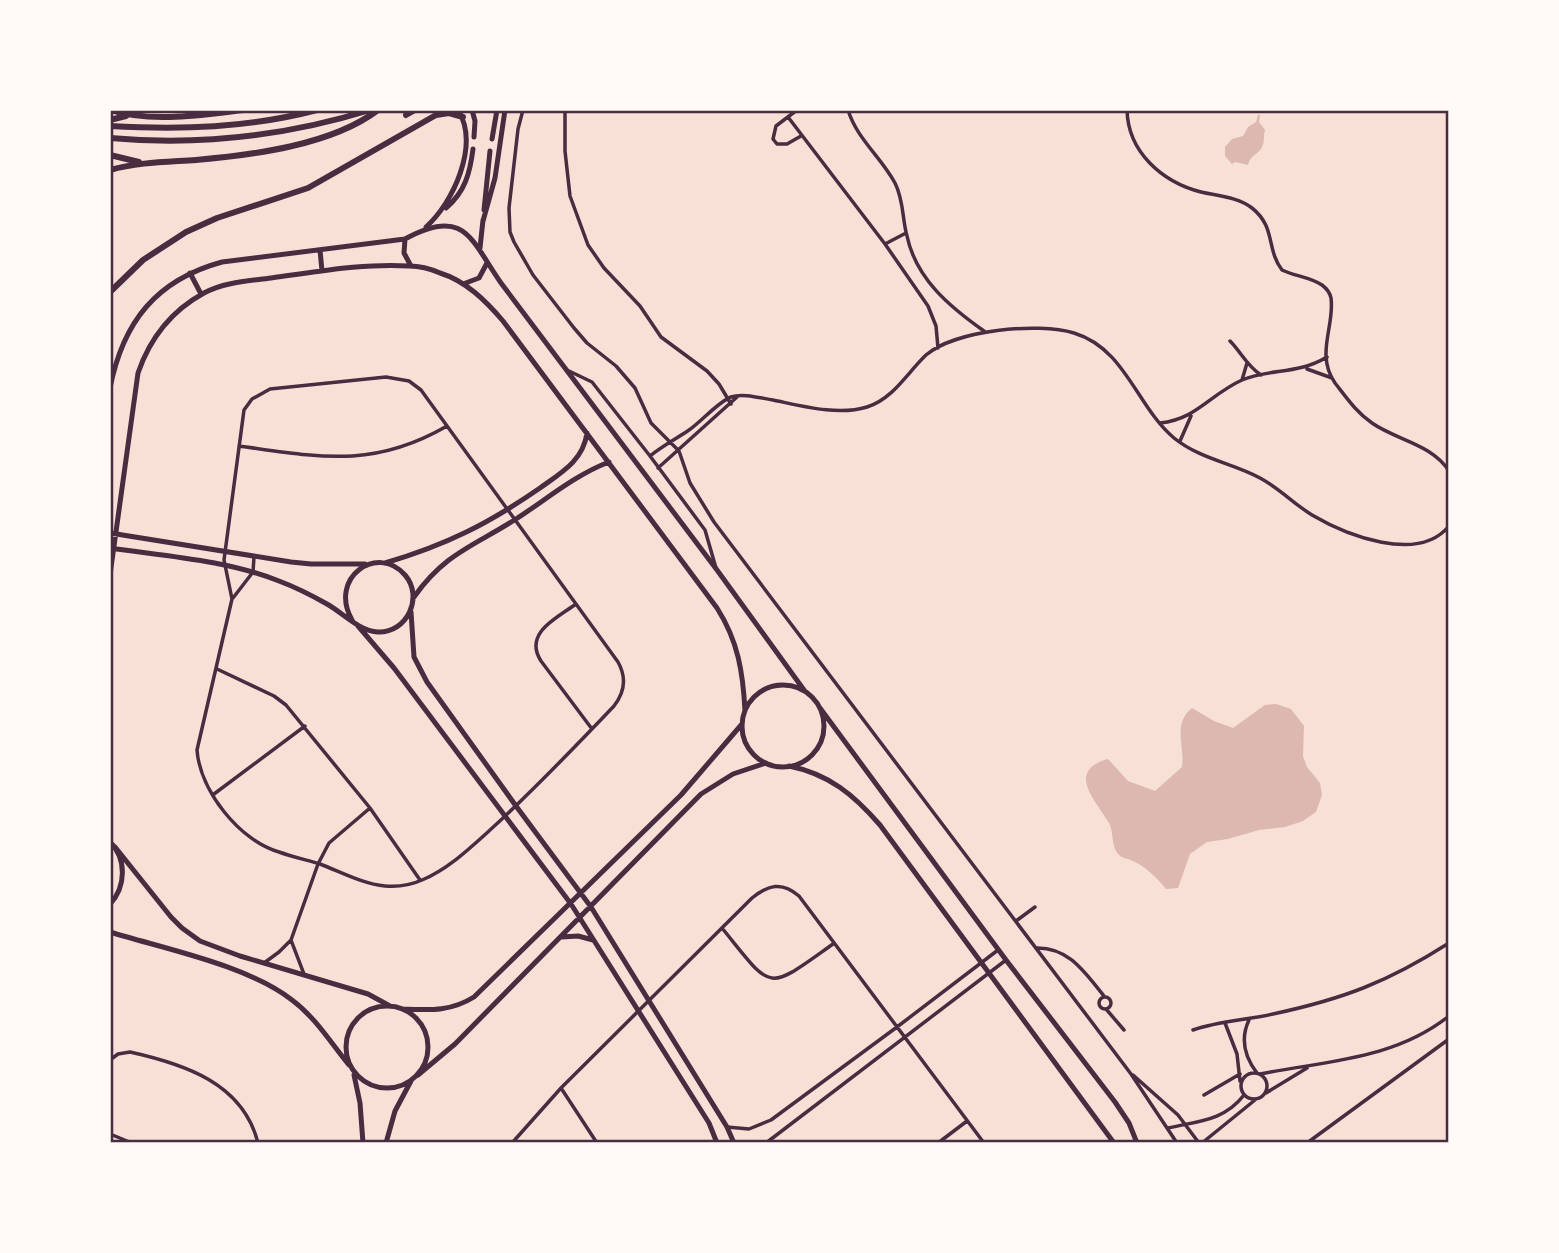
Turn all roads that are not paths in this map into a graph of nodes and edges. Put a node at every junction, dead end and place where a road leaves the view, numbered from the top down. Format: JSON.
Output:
{"nodes":[{"id":1,"x":110,"y":110,"type":"edge"},
{"id":2,"x":243,"y":110,"type":"edge"},
{"id":3,"x":317,"y":110,"type":"edge"},
{"id":4,"x":370,"y":110,"type":"edge"},
{"id":5,"x":378,"y":110,"type":"edge"},
{"id":6,"x":415,"y":110,"type":"edge"},
{"id":7,"x":472,"y":110,"type":"edge"},
{"id":8,"x":496,"y":110,"type":"edge"},
{"id":9,"x":505,"y":110,"type":"edge"},
{"id":10,"x":523,"y":110,"type":"edge"},
{"id":11,"x":565,"y":110,"type":"edge"},
{"id":12,"x":797,"y":110,"type":"edge"},
{"id":13,"x":848,"y":110,"type":"edge"},
{"id":14,"x":1127,"y":110,"type":"edge"},
{"id":15,"x":461,"y":114,"type":"edge"},
{"id":16,"x":406,"y":115,"type":"dead end"},
{"id":17,"x":131,"y":116,"type":"junction"},
{"id":18,"x":788,"y":117,"type":"junction"},
{"id":19,"x":110,"y":120,"type":"edge"},
{"id":20,"x":110,"y":126,"type":"edge"},
{"id":21,"x":801,"y":136,"type":"junction"},
{"id":22,"x":474,"y":137,"type":"dead end"},
{"id":23,"x":110,"y":138,"type":"edge"},
{"id":24,"x":492,"y":139,"type":"dead end"},
{"id":25,"x":472,"y":149,"type":"dead end"},
{"id":26,"x":490,"y":151,"type":"dead end"},
{"id":27,"x":110,"y":155,"type":"edge"},
{"id":28,"x":144,"y":164,"type":"junction"},
{"id":29,"x":110,"y":170,"type":"edge"},
{"id":30,"x":439,"y":214,"type":"junction"},
{"id":31,"x":483,"y":221,"type":"junction"},
{"id":32,"x":424,"y":229,"type":"junction"},
{"id":33,"x":906,"y":233,"type":"junction"},
{"id":34,"x":405,"y":239,"type":"junction"},
{"id":35,"x":885,"y":244,"type":"junction"},
{"id":36,"x":480,"y":248,"type":"junction"},
{"id":37,"x":320,"y":250,"type":"junction"},
{"id":38,"x":487,"y":263,"type":"junction"},
{"id":39,"x":411,"y":266,"type":"junction"},
{"id":40,"x":322,"y":271,"type":"junction"},
{"id":41,"x":190,"y":273,"type":"junction"},
{"id":42,"x":463,"y":284,"type":"junction"},
{"id":43,"x":110,"y":292,"type":"edge"},
{"id":44,"x":201,"y":294,"type":"junction"},
{"id":45,"x":985,"y":332,"type":"junction"},
{"id":46,"x":1230,"y":341,"type":"dead end"},
{"id":47,"x":938,"y":348,"type":"junction"},
{"id":48,"x":1327,"y":357,"type":"junction"},
{"id":49,"x":1247,"y":363,"type":"junction"},
{"id":50,"x":1305,"y":369,"type":"junction"},
{"id":51,"x":567,"y":370,"type":"junction"},
{"id":52,"x":1261,"y":375,"type":"junction"},
{"id":53,"x":1332,"y":378,"type":"junction"},
{"id":54,"x":1242,"y":380,"type":"junction"},
{"id":55,"x":110,"y":388,"type":"edge"},
{"id":56,"x":737,"y":397,"type":"junction"},
{"id":57,"x":728,"y":399,"type":"junction"},
{"id":58,"x":731,"y":404,"type":"junction"},
{"id":59,"x":1191,"y":414,"type":"junction"},
{"id":60,"x":1160,"y":424,"type":"junction"},
{"id":61,"x":447,"y":426,"type":"junction"},
{"id":62,"x":587,"y":433,"type":"junction"},
{"id":63,"x":670,"y":441,"type":"junction"},
{"id":64,"x":1179,"y":442,"type":"junction"},
{"id":65,"x":239,"y":446,"type":"junction"},
{"id":66,"x":679,"y":452,"type":"junction"},
{"id":67,"x":650,"y":456,"type":"junction"},
{"id":68,"x":609,"y":462,"type":"junction"},
{"id":69,"x":658,"y":468,"type":"junction"},
{"id":70,"x":1449,"y":471,"type":"edge"},
{"id":71,"x":509,"y":510,"type":"junction"},
{"id":72,"x":515,"y":519,"type":"junction"},
{"id":73,"x":1449,"y":526,"type":"edge"},
{"id":74,"x":114,"y":534,"type":"edge"},
{"id":75,"x":113,"y":548,"type":"edge"},
{"id":76,"x":226,"y":551,"type":"junction"},
{"id":77,"x":254,"y":557,"type":"junction"},
{"id":78,"x":372,"y":564,"type":"junction"},
{"id":79,"x":385,"y":564,"type":"junction"},
{"id":80,"x":223,"y":566,"type":"junction"},
{"id":81,"x":717,"y":570,"type":"junction"},
{"id":82,"x":253,"y":572,"type":"junction"},
{"id":83,"x":110,"y":575,"type":"edge"},
{"id":84,"x":414,"y":597,"type":"junction"},
{"id":85,"x":232,"y":599,"type":"junction"},
{"id":86,"x":576,"y":604,"type":"junction"},
{"id":87,"x":411,"y":612,"type":"junction"},
{"id":88,"x":352,"y":620,"type":"junction"},
{"id":89,"x":358,"y":626,"type":"junction"},
{"id":90,"x":217,"y":669,"type":"junction"},
{"id":91,"x":804,"y":690,"type":"junction"},
{"id":92,"x":820,"y":708,"type":"junction"},
{"id":93,"x":745,"y":711,"type":"junction"},
{"id":94,"x":742,"y":724,"type":"junction"},
{"id":95,"x":305,"y":726,"type":"junction"},
{"id":96,"x":592,"y":729,"type":"junction"},
{"id":97,"x":766,"y":763,"type":"junction"},
{"id":98,"x":789,"y":766,"type":"junction"},
{"id":99,"x":214,"y":794,"type":"junction"},
{"id":100,"x":516,"y":806,"type":"junction"},
{"id":101,"x":370,"y":808,"type":"junction"},
{"id":102,"x":504,"y":816,"type":"junction"},
{"id":103,"x":112,"y":845,"type":"edge"},
{"id":104,"x":318,"y":864,"type":"junction"},
{"id":105,"x":420,"y":881,"type":"junction"},
{"id":106,"x":581,"y":894,"type":"junction"},
{"id":107,"x":110,"y":904,"type":"edge"},
{"id":108,"x":571,"y":904,"type":"junction"},
{"id":109,"x":591,"y":907,"type":"junction"},
{"id":110,"x":1035,"y":907,"type":"dead end"},
{"id":111,"x":581,"y":918,"type":"junction"},
{"id":112,"x":1016,"y":921,"type":"junction"},
{"id":113,"x":722,"y":928,"type":"junction"},
{"id":114,"x":110,"y":932,"type":"edge"},
{"id":115,"x":562,"y":937,"type":"junction"},
{"id":116,"x":291,"y":940,"type":"junction"},
{"id":117,"x":595,"y":940,"type":"junction"},
{"id":118,"x":834,"y":943,"type":"junction"},
{"id":119,"x":1449,"y":943,"type":"edge"},
{"id":120,"x":1036,"y":948,"type":"junction"},
{"id":121,"x":223,"y":950,"type":"junction"},
{"id":122,"x":998,"y":950,"type":"junction"},
{"id":123,"x":1006,"y":960,"type":"junction"},
{"id":124,"x":264,"y":963,"type":"junction"},
{"id":125,"x":981,"y":963,"type":"junction"},
{"id":126,"x":218,"y":965,"type":"junction"},
{"id":127,"x":304,"y":974,"type":"junction"},
{"id":128,"x":989,"y":974,"type":"junction"},
{"id":129,"x":1104,"y":996,"type":"junction"},
{"id":130,"x":649,"y":1000,"type":"junction"},
{"id":131,"x":390,"y":1006,"type":"junction"},
{"id":132,"x":402,"y":1009,"type":"junction"},
{"id":133,"x":1106,"y":1009,"type":"junction"},
{"id":134,"x":640,"y":1010,"type":"junction"},
{"id":135,"x":1449,"y":1016,"type":"edge"},
{"id":136,"x":1249,"y":1019,"type":"junction"},
{"id":137,"x":1225,"y":1023,"type":"junction"},
{"id":138,"x":897,"y":1027,"type":"junction"},
{"id":139,"x":1124,"y":1030,"type":"dead end"},
{"id":140,"x":1193,"y":1030,"type":"dead end"},
{"id":141,"x":904,"y":1037,"type":"junction"},
{"id":142,"x":1449,"y":1039,"type":"edge"},
{"id":143,"x":110,"y":1060,"type":"edge"},
{"id":144,"x":349,"y":1065,"type":"junction"},
{"id":145,"x":1309,"y":1067,"type":"junction"},
{"id":146,"x":353,"y":1072,"type":"junction"},
{"id":147,"x":1259,"y":1073,"type":"junction"},
{"id":148,"x":1131,"y":1074,"type":"junction"},
{"id":149,"x":1240,"y":1074,"type":"junction"},
{"id":150,"x":418,"y":1075,"type":"junction"},
{"id":151,"x":412,"y":1080,"type":"junction"},
{"id":152,"x":1240,"y":1083,"type":"junction"},
{"id":153,"x":561,"y":1088,"type":"junction"},
{"id":154,"x":1204,"y":1095,"type":"dead end"},
{"id":155,"x":1244,"y":1095,"type":"junction"},
{"id":156,"x":1264,"y":1095,"type":"junction"},
{"id":157,"x":1256,"y":1099,"type":"junction"},
{"id":158,"x":967,"y":1121,"type":"junction"},
{"id":159,"x":1185,"y":1124,"type":"junction"},
{"id":160,"x":727,"y":1127,"type":"junction"},
{"id":161,"x":1167,"y":1128,"type":"junction"},
{"id":162,"x":110,"y":1134,"type":"edge"},
{"id":163,"x":132,"y":1143,"type":"edge"},
{"id":164,"x":258,"y":1143,"type":"edge"},
{"id":165,"x":363,"y":1143,"type":"edge"},
{"id":166,"x":386,"y":1143,"type":"edge"},
{"id":167,"x":512,"y":1143,"type":"edge"},
{"id":168,"x":597,"y":1143,"type":"edge"},
{"id":169,"x":717,"y":1143,"type":"edge"},
{"id":170,"x":734,"y":1143,"type":"edge"},
{"id":171,"x":766,"y":1143,"type":"edge"},
{"id":172,"x":938,"y":1143,"type":"edge"},
{"id":173,"x":984,"y":1143,"type":"edge"},
{"id":174,"x":1114,"y":1143,"type":"edge"},
{"id":175,"x":1137,"y":1143,"type":"edge"},
{"id":176,"x":1177,"y":1143,"type":"edge"},
{"id":177,"x":1200,"y":1143,"type":"edge"},
{"id":178,"x":1307,"y":1143,"type":"edge"}],
"edges":[{"from":1,"to":17,"type":"main road"},
{"from":2,"to":17,"type":"main road"},
{"from":3,"to":20,"type":"main road"},
{"from":4,"to":23,"type":"main road"},
{"from":5,"to":28,"type":"main road"},
{"from":6,"to":16,"type":"main road"},
{"from":7,"to":22,"type":"street"},
{"from":8,"to":24,"type":"street"},
{"from":9,"to":31,"type":"street"},
{"from":10,"to":63,"type":"street"},
{"from":11,"to":57,"type":"street"},
{"from":12,"to":18,"type":"street"},
{"from":13,"to":33,"type":"street"},
{"from":14,"to":48,"type":"street"},
{"from":15,"to":30,"type":"street"},
{"from":15,"to":43,"type":"main road"},
{"from":17,"to":19,"type":"main road"},
{"from":18,"to":21,"type":"street"},
{"from":18,"to":21,"type":"street"},
{"from":21,"to":35,"type":"street"},
{"from":25,"to":30,"type":"street"},
{"from":26,"to":31,"type":"street"},
{"from":27,"to":28,"type":"main road"},
{"from":28,"to":29,"type":"main road"},
{"from":30,"to":32,"type":"street"},
{"from":31,"to":36,"type":"street"},
{"from":32,"to":34,"type":"street"},
{"from":32,"to":36,"type":"street"},
{"from":33,"to":35,"type":"street"},
{"from":33,"to":45,"type":"street"},
{"from":34,"to":37,"type":"street"},
{"from":34,"to":39,"type":"street"},
{"from":35,"to":47,"type":"street"},
{"from":36,"to":38,"type":"street"},
{"from":37,"to":40,"type":"street"},
{"from":37,"to":41,"type":"street"},
{"from":38,"to":42,"type":"street"},
{"from":38,"to":51,"type":"street"},
{"from":39,"to":40,"type":"street"},
{"from":39,"to":42,"type":"street"},
{"from":40,"to":44,"type":"street"},
{"from":41,"to":44,"type":"street"},
{"from":41,"to":55,"type":"street"},
{"from":42,"to":62,"type":"street"},
{"from":44,"to":74,"type":"street"},
{"from":45,"to":47,"type":"street"},
{"from":45,"to":60,"type":"street"},
{"from":46,"to":49,"type":"street"},
{"from":47,"to":56,"type":"street"},
{"from":48,"to":50,"type":"street"},
{"from":48,"to":53,"type":"street"},
{"from":49,"to":52,"type":"street"},
{"from":49,"to":54,"type":"street"},
{"from":50,"to":52,"type":"street"},
{"from":50,"to":53,"type":"street"},
{"from":51,"to":67,"type":"street"},
{"from":51,"to":81,"type":"street"},
{"from":52,"to":54,"type":"street"},
{"from":53,"to":70,"type":"street"},
{"from":54,"to":59,"type":"street"},
{"from":56,"to":57,"type":"street"},
{"from":56,"to":58,"type":"street"},
{"from":57,"to":58,"type":"street"},
{"from":57,"to":63,"type":"street"},
{"from":58,"to":66,"type":"street"},
{"from":59,"to":60,"type":"street"},
{"from":59,"to":64,"type":"street"},
{"from":60,"to":64,"type":"street"},
{"from":61,"to":65,"type":"street"},
{"from":61,"to":65,"type":"street"},
{"from":61,"to":71,"type":"street"},
{"from":62,"to":68,"type":"street"},
{"from":62,"to":71,"type":"street"},
{"from":63,"to":66,"type":"street"},
{"from":63,"to":67,"type":"street"},
{"from":64,"to":73,"type":"street"},
{"from":65,"to":76,"type":"street"},
{"from":66,"to":69,"type":"street"},
{"from":66,"to":112,"type":"street"},
{"from":67,"to":69,"type":"street"},
{"from":68,"to":72,"type":"street"},
{"from":68,"to":93,"type":"street"},
{"from":69,"to":81,"type":"street"},
{"from":71,"to":72,"type":"street"},
{"from":71,"to":79,"type":"street"},
{"from":72,"to":84,"type":"street"},
{"from":72,"to":86,"type":"street"},
{"from":74,"to":75,"type":"street"},
{"from":74,"to":76,"type":"street"},
{"from":75,"to":80,"type":"street"},
{"from":75,"to":83,"type":"street"},
{"from":76,"to":77,"type":"street"},
{"from":76,"to":80,"type":"street"},
{"from":77,"to":78,"type":"street"},
{"from":77,"to":82,"type":"street"},
{"from":78,"to":79,"type":"street"},
{"from":78,"to":88,"type":"street"},
{"from":79,"to":84,"type":"street"},
{"from":80,"to":82,"type":"street"},
{"from":80,"to":85,"type":"street"},
{"from":81,"to":91,"type":"street"},
{"from":82,"to":85,"type":"street"},
{"from":82,"to":88,"type":"street"},
{"from":84,"to":87,"type":"street"},
{"from":85,"to":90,"type":"street"},
{"from":86,"to":96,"type":"street"},
{"from":86,"to":96,"type":"street"},
{"from":87,"to":89,"type":"street"},
{"from":87,"to":100,"type":"street"},
{"from":88,"to":89,"type":"street"},
{"from":89,"to":102,"type":"street"},
{"from":90,"to":95,"type":"street"},
{"from":90,"to":99,"type":"street"},
{"from":91,"to":92,"type":"street"},
{"from":91,"to":93,"type":"street"},
{"from":92,"to":98,"type":"street"},
{"from":92,"to":122,"type":"street"},
{"from":93,"to":94,"type":"street"},
{"from":94,"to":97,"type":"street"},
{"from":94,"to":106,"type":"street"},
{"from":95,"to":99,"type":"street"},
{"from":95,"to":101,"type":"street"},
{"from":96,"to":100,"type":"street"},
{"from":97,"to":98,"type":"street"},
{"from":97,"to":109,"type":"street"},
{"from":98,"to":125,"type":"street"},
{"from":99,"to":104,"type":"street"},
{"from":100,"to":102,"type":"street"},
{"from":100,"to":106,"type":"street"},
{"from":101,"to":104,"type":"street"},
{"from":101,"to":105,"type":"street"},
{"from":102,"to":105,"type":"street"},
{"from":102,"to":108,"type":"street"},
{"from":103,"to":107,"type":"street"},
{"from":103,"to":121,"type":"street"},
{"from":104,"to":105,"type":"street"},
{"from":104,"to":116,"type":"street"},
{"from":106,"to":108,"type":"street"},
{"from":106,"to":109,"type":"street"},
{"from":108,"to":111,"type":"street"},
{"from":108,"to":132,"type":"street"},
{"from":109,"to":111,"type":"street"},
{"from":109,"to":130,"type":"street"},
{"from":110,"to":112,"type":"street"},
{"from":111,"to":115,"type":"street"},
{"from":111,"to":117,"type":"street"},
{"from":112,"to":120,"type":"street"},
{"from":113,"to":118,"type":"street"},
{"from":113,"to":118,"type":"street"},
{"from":113,"to":130,"type":"street"},
{"from":114,"to":126,"type":"street"},
{"from":115,"to":117,"type":"street"},
{"from":115,"to":150,"type":"street"},
{"from":116,"to":124,"type":"street"},
{"from":116,"to":127,"type":"street"},
{"from":117,"to":134,"type":"street"},
{"from":118,"to":138,"type":"street"},
{"from":119,"to":136,"type":"street"},
{"from":120,"to":129,"type":"street"},
{"from":120,"to":148,"type":"street"},
{"from":121,"to":124,"type":"street"},
{"from":121,"to":126,"type":"street"},
{"from":122,"to":123,"type":"street"},
{"from":122,"to":125,"type":"street"},
{"from":123,"to":128,"type":"street"},
{"from":123,"to":175,"type":"street"},
{"from":124,"to":127,"type":"street"},
{"from":125,"to":128,"type":"street"},
{"from":125,"to":138,"type":"street"},
{"from":126,"to":144,"type":"street"},
{"from":127,"to":131,"type":"street"},
{"from":128,"to":141,"type":"street"},
{"from":128,"to":174,"type":"street"},
{"from":129,"to":133,"type":"street"},
{"from":129,"to":133,"type":"street"},
{"from":130,"to":134,"type":"street"},
{"from":130,"to":160,"type":"street"},
{"from":131,"to":132,"type":"street"},
{"from":131,"to":144,"type":"street"},
{"from":132,"to":150,"type":"street"},
{"from":133,"to":139,"type":"street"},
{"from":134,"to":153,"type":"street"},
{"from":134,"to":169,"type":"street"},
{"from":135,"to":145,"type":"street"},
{"from":136,"to":137,"type":"street"},
{"from":136,"to":147,"type":"street"},
{"from":137,"to":140,"type":"street"},
{"from":137,"to":149,"type":"street"},
{"from":138,"to":141,"type":"street"},
{"from":138,"to":160,"type":"street"},
{"from":141,"to":158,"type":"street"},
{"from":141,"to":171,"type":"street"},
{"from":142,"to":178,"type":"street"},
{"from":143,"to":164,"type":"street"},
{"from":144,"to":146,"type":"street"},
{"from":145,"to":147,"type":"street"},
{"from":145,"to":156,"type":"street"},
{"from":146,"to":151,"type":"street"},
{"from":146,"to":165,"type":"street"},
{"from":147,"to":152,"type":"street"},
{"from":147,"to":156,"type":"street"},
{"from":148,"to":159,"type":"street"},
{"from":148,"to":161,"type":"street"},
{"from":149,"to":152,"type":"street"},
{"from":149,"to":154,"type":"street"},
{"from":150,"to":151,"type":"street"},
{"from":151,"to":166,"type":"street"},
{"from":152,"to":155,"type":"street"},
{"from":153,"to":167,"type":"street"},
{"from":153,"to":168,"type":"street"},
{"from":155,"to":157,"type":"street"},
{"from":155,"to":159,"type":"street"},
{"from":156,"to":157,"type":"street"},
{"from":157,"to":177,"type":"street"},
{"from":158,"to":172,"type":"street"},
{"from":158,"to":173,"type":"street"},
{"from":159,"to":161,"type":"street"},
{"from":159,"to":177,"type":"street"},
{"from":160,"to":170,"type":"street"},
{"from":161,"to":176,"type":"street"},
{"from":162,"to":163,"type":"street"}]}
